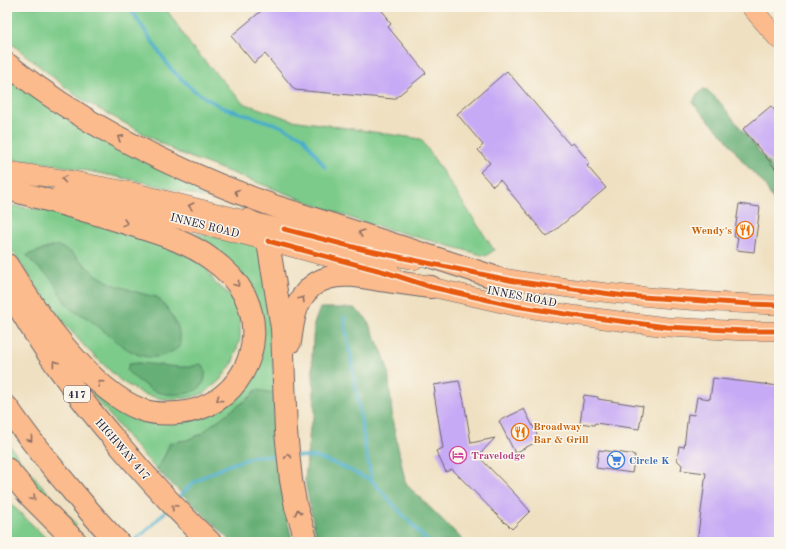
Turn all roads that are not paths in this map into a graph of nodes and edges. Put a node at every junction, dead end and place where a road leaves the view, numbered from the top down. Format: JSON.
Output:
{"nodes":[{"id":1,"x":752,"y":7,"type":"edge"},
{"id":2,"x":779,"y":40,"type":"edge"},
{"id":3,"x":7,"y":64,"type":"edge"},
{"id":4,"x":7,"y":171,"type":"edge"},
{"id":5,"x":7,"y":188,"type":"edge"},
{"id":6,"x":247,"y":220,"type":"junction"},
{"id":7,"x":268,"y":241,"type":"junction"},
{"id":8,"x":7,"y":265,"type":"edge"},
{"id":9,"x":491,"y":276,"type":"junction"},
{"id":10,"x":7,"y":288,"type":"edge"},
{"id":11,"x":431,"y":288,"type":"junction"},
{"id":12,"x":671,"y":299,"type":"junction"},
{"id":13,"x":779,"y":305,"type":"edge"},
{"id":14,"x":668,"y":327,"type":"junction"},
{"id":15,"x":779,"y":331,"type":"edge"},
{"id":16,"x":284,"y":391,"type":"junction"},
{"id":17,"x":7,"y":408,"type":"edge"},
{"id":18,"x":7,"y":469,"type":"edge"},
{"id":19,"x":114,"y":538,"type":"edge"},
{"id":20,"x":76,"y":542,"type":"edge"},
{"id":21,"x":210,"y":542,"type":"edge"},
{"id":22,"x":307,"y":542,"type":"edge"}],
"edges":[{"from":1,"to":2,"type":"main road"},
{"from":9,"to":3,"type":"highway","one_way":true},
{"from":6,"to":4,"type":"main road","name":"INNES ROAD","one_way":true},
{"from":5,"to":7,"type":"main road","name":"INNES ROAD"},
{"from":5,"to":8,"type":"highway","one_way":true},
{"from":6,"to":7,"type":"highway"},
{"from":6,"to":9,"type":"main road","name":"INNES ROAD"},
{"from":7,"to":11,"type":"main road","name":"INNES ROAD"},
{"from":7,"to":16,"type":"highway"},
{"from":9,"to":12,"type":"main road","name":"INNES ROAD"},
{"from":21,"to":10,"type":"highway","name":"HIGHWAY 417","number":"417","one_way":true},
{"from":11,"to":14,"type":"main road","name":"INNES ROAD"},
{"from":16,"to":11,"type":"highway","one_way":true},
{"from":12,"to":13,"type":"main road","name":"INNES ROAD"},
{"from":12,"to":14,"type":"main road"},
{"from":14,"to":15,"type":"main road","name":"INNES ROAD"},
{"from":22,"to":16,"type":"highway","one_way":true},
{"from":17,"to":19,"type":"highway","one_way":true},
{"from":18,"to":20,"type":"highway","one_way":true}]}
